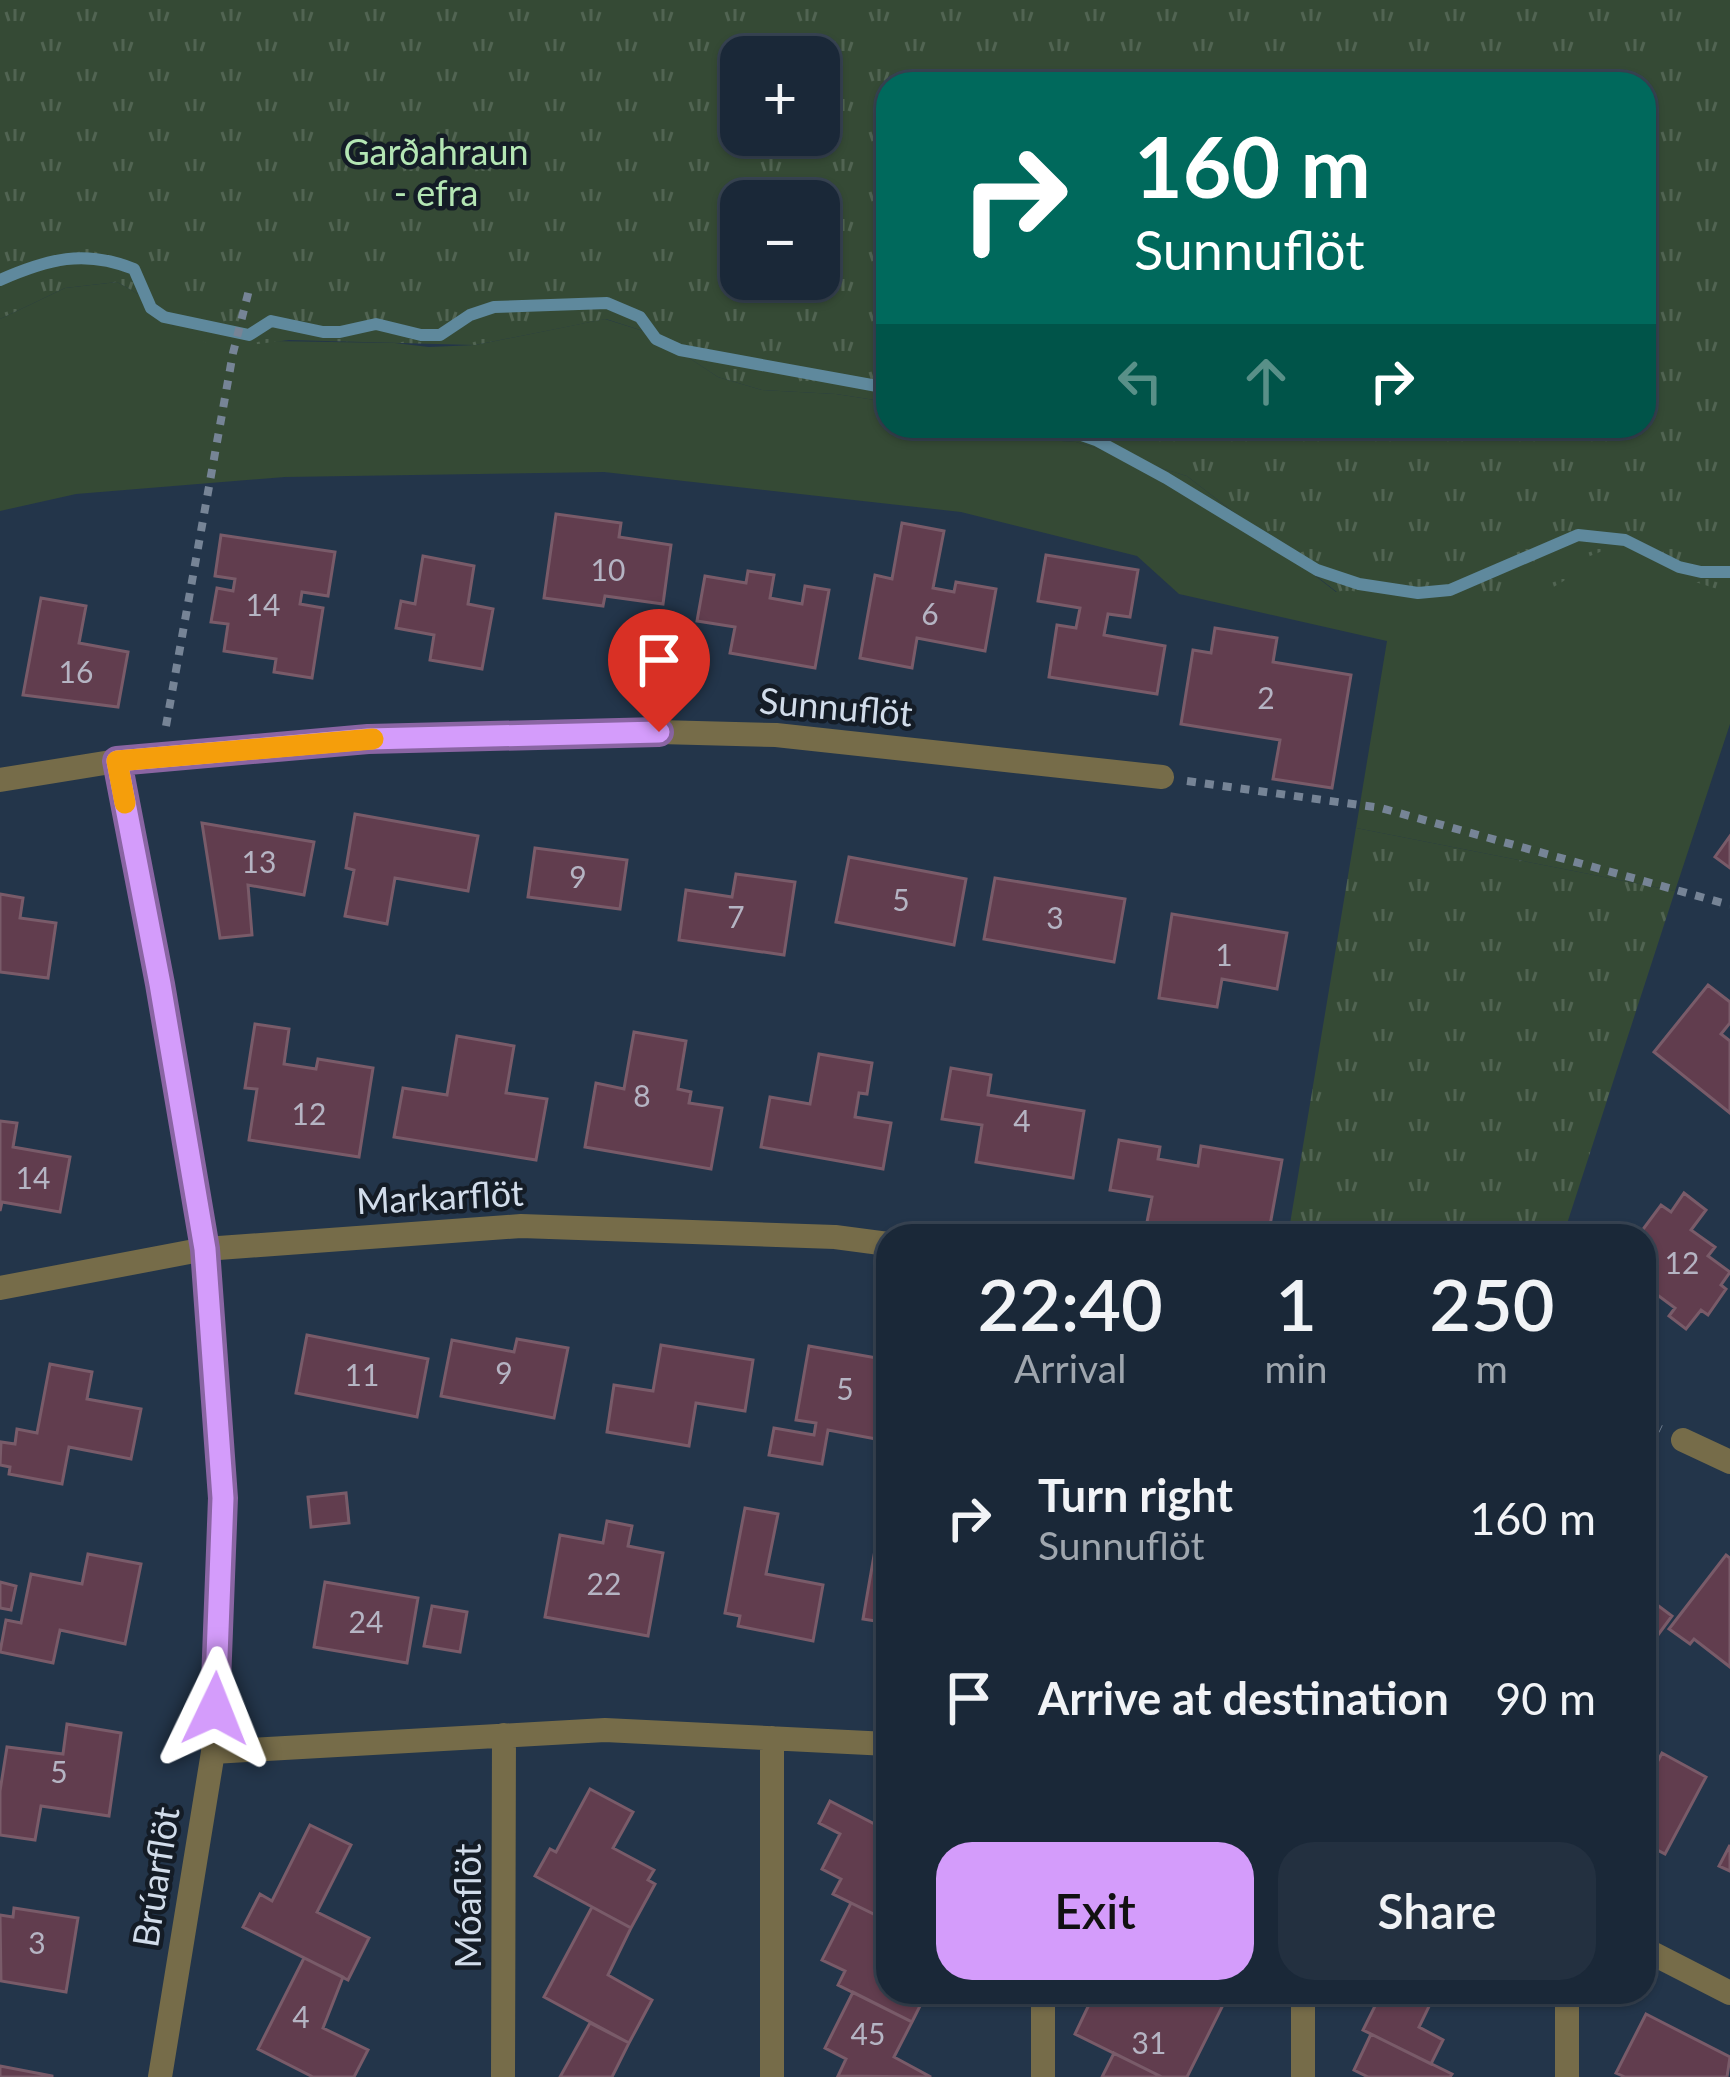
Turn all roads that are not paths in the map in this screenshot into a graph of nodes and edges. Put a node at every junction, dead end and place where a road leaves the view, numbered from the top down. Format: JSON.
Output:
{"nodes":[{"id":1,"x":117,"y":761,"type":"junction"},
{"id":2,"x":1162,"y":777,"type":"road end"},
{"id":3,"x":0,"y":780,"type":"edge"},
{"id":4,"x":876,"y":1243,"type":"edge"},
{"id":5,"x":205,"y":1249,"type":"junction"},
{"id":6,"x":0,"y":1288,"type":"edge"},
{"id":7,"x":1683,"y":1440,"type":"dead end"},
{"id":8,"x":1730,"y":1462,"type":"edge"},
{"id":9,"x":504,"y":1735,"type":"junction"},
{"id":10,"x":772,"y":1738,"type":"junction"},
{"id":11,"x":876,"y":1743,"type":"edge"},
{"id":12,"x":213,"y":1752,"type":"junction"},
{"id":13,"x":1656,"y":1955,"type":"edge"},
{"id":14,"x":1730,"y":1993,"type":"edge"},
{"id":15,"x":1043,"y":2004,"type":"edge"},
{"id":16,"x":1303,"y":2004,"type":"edge"},
{"id":17,"x":1567,"y":2004,"type":"edge"},
{"id":18,"x":160,"y":2077,"type":"edge"},
{"id":19,"x":503,"y":2077,"type":"edge"},
{"id":20,"x":772,"y":2077,"type":"edge"},
{"id":21,"x":1043,"y":2077,"type":"edge"},
{"id":22,"x":1303,"y":2077,"type":"edge"},
{"id":23,"x":1567,"y":2077,"type":"edge"}],
"edges":[{"from":1,"to":2,"type":"street","name":"Sunnuflöt"},
{"from":1,"to":3,"type":"street","name":"Sunnuflöt"},
{"from":1,"to":5,"type":"street","name":"Brúarflöt"},
{"from":4,"to":5,"type":"street","name":"Markarflöt"},
{"from":5,"to":6,"type":"street","name":"Markarflöt"},
{"from":5,"to":12,"type":"street","name":"Brúarflöt"},
{"from":7,"to":8,"type":"street"},
{"from":9,"to":10,"type":"street"},
{"from":9,"to":12,"type":"street"},
{"from":9,"to":19,"type":"street","name":"Móaflöt"},
{"from":10,"to":11,"type":"street"},
{"from":10,"to":20,"type":"street"},
{"from":12,"to":18,"type":"street","name":"Brúarflöt"},
{"from":13,"to":14,"type":"street"},
{"from":15,"to":21,"type":"street"},
{"from":16,"to":22,"type":"street"},
{"from":17,"to":23,"type":"street"}]}
